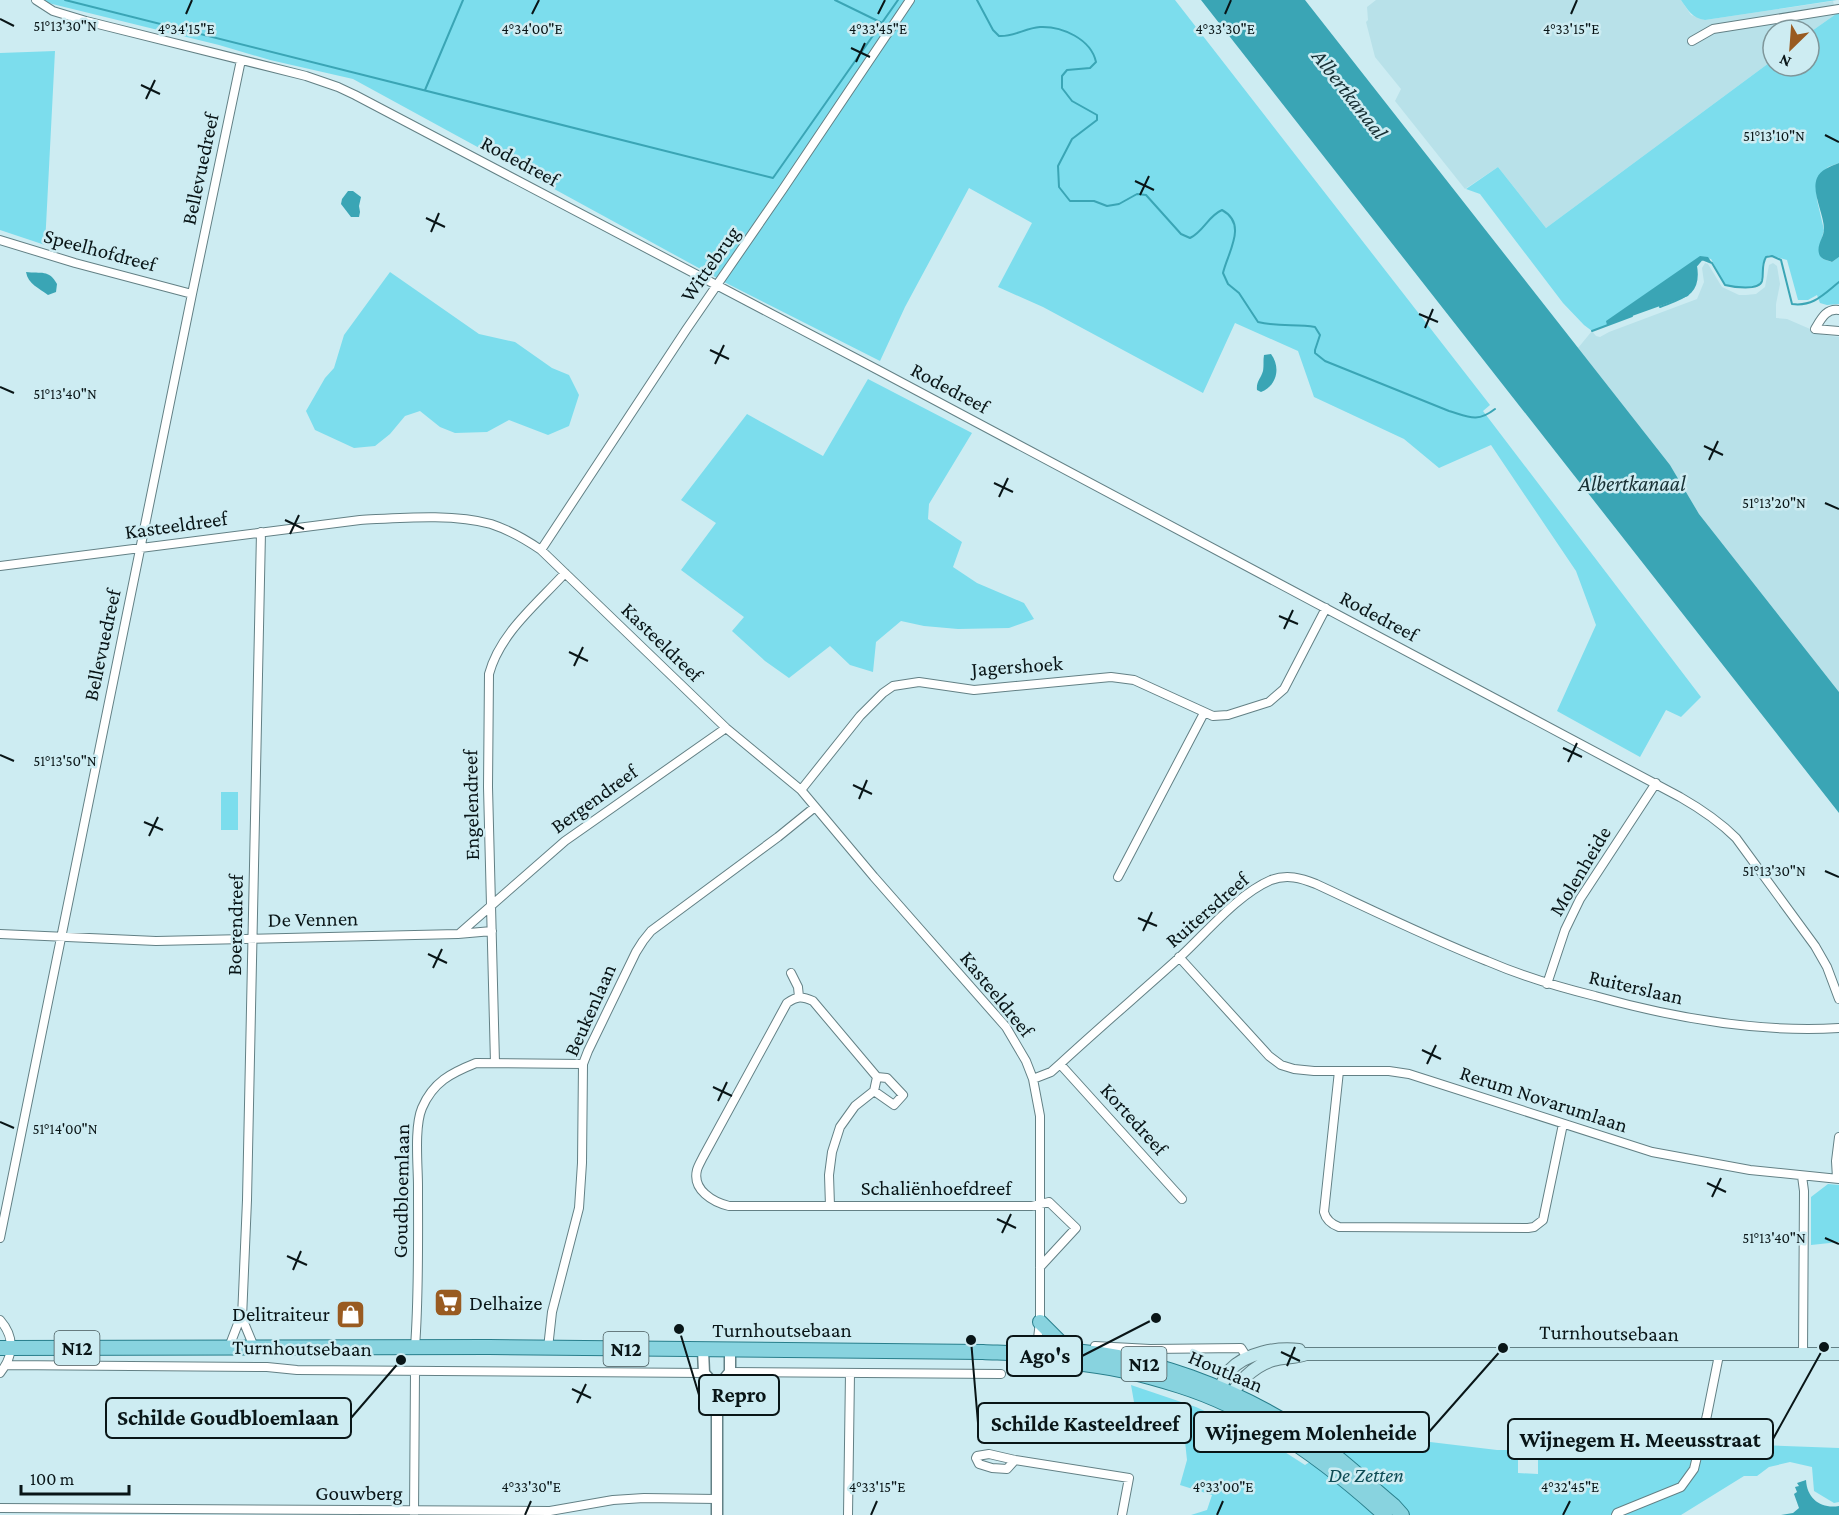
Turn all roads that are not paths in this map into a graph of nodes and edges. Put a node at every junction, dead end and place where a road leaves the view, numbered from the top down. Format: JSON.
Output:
{"nodes":[{"id":1,"x":36,"y":0,"type":"edge"},
{"id":2,"x":910,"y":0,"type":"edge"},
{"id":3,"x":1839,"y":9,"type":"edge"},
{"id":4,"x":1692,"y":41,"type":"dead end"},
{"id":5,"x":242,"y":60,"type":"junction"},
{"id":6,"x":0,"y":240,"type":"edge"},
{"id":7,"x":717,"y":286,"type":"junction"},
{"id":8,"x":192,"y":294,"type":"junction"},
{"id":9,"x":1839,"y":310,"type":"edge"},
{"id":10,"x":1839,"y":331,"type":"edge"},
{"id":11,"x":261,"y":532,"type":"junction"},
{"id":12,"x":141,"y":548,"type":"junction"},
{"id":13,"x":541,"y":550,"type":"junction"},
{"id":14,"x":0,"y":566,"type":"edge"},
{"id":15,"x":565,"y":573,"type":"junction"},
{"id":16,"x":1326,"y":608,"type":"junction"},
{"id":17,"x":1204,"y":713,"type":"junction"},
{"id":18,"x":726,"y":728,"type":"junction"},
{"id":19,"x":1656,"y":783,"type":"junction"},
{"id":20,"x":801,"y":790,"type":"junction"},
{"id":21,"x":815,"y":807,"type":"junction"},
{"id":22,"x":1118,"y":877,"type":"dead end"},
{"id":23,"x":491,"y":907,"type":"junction"},
{"id":24,"x":492,"y":932,"type":"junction"},
{"id":25,"x":0,"y":934,"type":"edge"},
{"id":26,"x":458,"y":934,"type":"junction"},
{"id":27,"x":61,"y":938,"type":"junction"},
{"id":28,"x":252,"y":938,"type":"junction"},
{"id":29,"x":1433,"y":938,"type":"joint"},
{"id":30,"x":1179,"y":957,"type":"junction"},
{"id":31,"x":790,"y":973,"type":"dead end"},
{"id":32,"x":1547,"y":984,"type":"junction"},
{"id":33,"x":799,"y":997,"type":"junction"},
{"id":34,"x":1839,"y":999,"type":"edge"},
{"id":35,"x":1839,"y":1028,"type":"edge"},
{"id":36,"x":495,"y":1064,"type":"junction"},
{"id":37,"x":583,"y":1064,"type":"junction"},
{"id":38,"x":1060,"y":1064,"type":"junction"},
{"id":39,"x":1339,"y":1071,"type":"junction"},
{"id":40,"x":877,"y":1077,"type":"junction"},
{"id":41,"x":1033,"y":1079,"type":"junction"},
{"id":42,"x":874,"y":1091,"type":"junction"},
{"id":43,"x":1563,"y":1124,"type":"junction"},
{"id":44,"x":1839,"y":1137,"type":"edge"},
{"id":45,"x":1805,"y":1176,"type":"junction"},
{"id":46,"x":1835,"y":1178,"type":"edge"},
{"id":47,"x":1182,"y":1199,"type":"dead end"},
{"id":48,"x":1041,"y":1204,"type":"junction"},
{"id":49,"x":830,"y":1206,"type":"junction"},
{"id":50,"x":0,"y":1238,"type":"edge"},
{"id":51,"x":1040,"y":1267,"type":"junction"},
{"id":52,"x":242,"y":1318,"type":"junction"},
{"id":53,"x":0,"y":1320,"type":"edge"},
{"id":54,"x":1040,"y":1322,"type":"junction"},
{"id":55,"x":1095,"y":1346,"type":"dead end"},
{"id":56,"x":229,"y":1347,"type":"junction"},
{"id":57,"x":254,"y":1347,"type":"junction"},
{"id":58,"x":415,"y":1347,"type":"junction"},
{"id":59,"x":6,"y":1348,"type":"edge"},
{"id":60,"x":549,"y":1348,"type":"junction"},
{"id":61,"x":703,"y":1350,"type":"junction"},
{"id":62,"x":1066,"y":1350,"type":"junction"},
{"id":63,"x":730,"y":1351,"type":"junction"},
{"id":64,"x":1803,"y":1354,"type":"junction"},
{"id":65,"x":1839,"y":1354,"type":"edge"},
{"id":66,"x":1030,"y":1355,"type":"junction"},
{"id":67,"x":1719,"y":1355,"type":"junction"},
{"id":68,"x":1251,"y":1364,"type":"junction"},
{"id":69,"x":3,"y":1369,"type":"edge"},
{"id":70,"x":415,"y":1371,"type":"junction"},
{"id":71,"x":730,"y":1372,"type":"junction"},
{"id":72,"x":704,"y":1373,"type":"junction"},
{"id":73,"x":850,"y":1373,"type":"junction"},
{"id":74,"x":1001,"y":1374,"type":"dead end"},
{"id":75,"x":717,"y":1388,"type":"junction"},
{"id":76,"x":1224,"y":1396,"type":"junction"},
{"id":77,"x":1015,"y":1460,"type":"dead end"},
{"id":78,"x":717,"y":1499,"type":"junction"},
{"id":79,"x":580,"y":1506,"type":"junction"},
{"id":80,"x":0,"y":1508,"type":"edge"},
{"id":81,"x":414,"y":1513,"type":"edge"},
{"id":82,"x":586,"y":1515,"type":"edge"},
{"id":83,"x":717,"y":1515,"type":"edge"},
{"id":84,"x":848,"y":1515,"type":"edge"},
{"id":85,"x":1122,"y":1515,"type":"edge"},
{"id":86,"x":1385,"y":1515,"type":"edge"},
{"id":87,"x":1402,"y":1515,"type":"edge"},
{"id":88,"x":1616,"y":1515,"type":"edge"}],
"edges":[{"from":1,"to":5,"type":"street","name":"Rodedreef"},
{"from":2,"to":7,"type":"street","name":"Wittebrug"},
{"from":3,"to":4,"type":"street"},
{"from":5,"to":7,"type":"street","name":"Rodedreef"},
{"from":5,"to":8,"type":"street","name":"Bellevuedreef"},
{"from":6,"to":8,"type":"street","name":"Speelhofdreef"},
{"from":7,"to":13,"type":"street","name":"Wittebrug"},
{"from":7,"to":16,"type":"street","name":"Rodedreef"},
{"from":8,"to":12,"type":"street","name":"Bellevuedreef"},
{"from":9,"to":10,"type":"street"},
{"from":11,"to":12,"type":"street","name":"Kasteeldreef"},
{"from":11,"to":13,"type":"street","name":"Kasteeldreef"},
{"from":11,"to":28,"type":"street","name":"Boerendreef"},
{"from":12,"to":14,"type":"street","name":"Kasteeldreef"},
{"from":12,"to":27,"type":"street","name":"Bellevuedreef"},
{"from":13,"to":15,"type":"street","name":"Kasteeldreef"},
{"from":15,"to":18,"type":"street","name":"Kasteeldreef"},
{"from":15,"to":23,"type":"street","name":"Engelendreef"},
{"from":16,"to":17,"type":"street","name":"Jagershoek"},
{"from":16,"to":19,"type":"street","name":"Rodedreef"},
{"from":17,"to":20,"type":"street","name":"Jagershoek"},
{"from":17,"to":22,"type":"street"},
{"from":18,"to":20,"type":"street","name":"Kasteeldreef"},
{"from":18,"to":23,"type":"street","name":"Bergendreef"},
{"from":19,"to":32,"type":"street","name":"Molenheide"},
{"from":19,"to":34,"type":"street","name":"Rodedreef"},
{"from":20,"to":21,"type":"street","name":"Kasteeldreef"},
{"from":21,"to":37,"type":"street","name":"Beukenlaan"},
{"from":21,"to":41,"type":"street","name":"Kasteeldreef"},
{"from":23,"to":24,"type":"street","name":"Engelendreef"},
{"from":23,"to":26,"type":"street"},
{"from":24,"to":26,"type":"street","name":"De Vennen"},
{"from":24,"to":36,"type":"street","name":"Engelendreef"},
{"from":25,"to":27,"type":"street","name":"De Vennen"},
{"from":26,"to":28,"type":"street","name":"De Vennen"},
{"from":27,"to":28,"type":"street","name":"De Vennen"},
{"from":27,"to":50,"type":"street","name":"Bellevuedreef"},
{"from":28,"to":52,"type":"street","name":"Boerendreef"},
{"from":29,"to":30,"type":"street","name":"Ruitersdreef"},
{"from":29,"to":32,"type":"street","name":"Ruiterslaan"},
{"from":30,"to":38,"type":"street","name":"Ruitersdreef"},
{"from":30,"to":39,"type":"street","name":"Rerum Novarumlaan"},
{"from":31,"to":33,"type":"street"},
{"from":32,"to":35,"type":"street","name":"Ruiterslaan"},
{"from":33,"to":40,"type":"street"},
{"from":33,"to":49,"type":"street","name":"Schaliënhoefdreef"},
{"from":36,"to":37,"type":"street","name":"Goudbloemlaan"},
{"from":36,"to":58,"type":"street","name":"Goudbloemlaan"},
{"from":37,"to":60,"type":"street","name":"Beukenlaan"},
{"from":38,"to":41,"type":"street","name":"Ruitersdreef"},
{"from":38,"to":47,"type":"street","name":"Kortedreef"},
{"from":39,"to":43,"type":"street","name":"Rerum Novarumlaan"},
{"from":39,"to":43,"type":"street"},
{"from":40,"to":42,"type":"street"},
{"from":40,"to":42,"type":"street"},
{"from":41,"to":48,"type":"street","name":"Kasteeldreef"},
{"from":42,"to":49,"type":"street","name":"Schaliënhoefdreef"},
{"from":43,"to":45,"type":"street","name":"Rerum Novarumlaan"},
{"from":44,"to":46,"type":"street"},
{"from":45,"to":46,"type":"street","name":"Rerum Novarumlaan"},
{"from":45,"to":64,"type":"street"},
{"from":48,"to":49,"type":"street","name":"Schaliënhoefdreef"},
{"from":48,"to":51,"type":"street","name":"Kasteeldreef"},
{"from":48,"to":51,"type":"street"},
{"from":51,"to":54,"type":"street","name":"Kasteeldreef"},
{"from":52,"to":56,"type":"street","name":"Boerendreef"},
{"from":52,"to":57,"type":"street","name":"Boerendreef"},
{"from":53,"to":59,"type":"street"},
{"from":54,"to":62,"type":"main road"},
{"from":54,"to":66,"type":"street","name":"Kasteeldreef"},
{"from":55,"to":68,"type":"street"},
{"from":56,"to":57,"type":"main road","name":"Turnhoutsebaan","number":"N12"},
{"from":56,"to":59,"type":"main road","name":"Turnhoutsebaan","number":"N12"},
{"from":57,"to":58,"type":"main road","name":"Turnhoutsebaan","number":"N12"},
{"from":58,"to":60,"type":"main road","name":"Turnhoutsebaan","number":"N12"},
{"from":59,"to":69,"type":"street"},
{"from":60,"to":61,"type":"main road","name":"Turnhoutsebaan","number":"N12"},
{"from":61,"to":63,"type":"main road","name":"Turnhoutsebaan","number":"N12"},
{"from":61,"to":72,"type":"street"},
{"from":62,"to":66,"type":"main road","name":"Houtlaan","number":"N12"},
{"from":62,"to":76,"type":"main road","name":"Houtlaan","number":"N12"},
{"from":63,"to":66,"type":"main road","name":"Turnhoutsebaan","number":"N12"},
{"from":63,"to":71,"type":"street"},
{"from":64,"to":65,"type":"main road","name":"Turnhoutsebaan"},
{"from":64,"to":67,"type":"main road","name":"Turnhoutsebaan"},
{"from":66,"to":76,"type":"main road","name":"Houtlaan","number":"N12"},
{"from":67,"to":68,"type":"main road","name":"Turnhoutsebaan"},
{"from":67,"to":88,"type":"street"},
{"from":68,"to":76,"type":"main road","name":"Turnhoutsebaan"},
{"from":69,"to":70,"type":"street","name":"Turnhoutsebaan"},
{"from":70,"to":72,"type":"street","name":"Turnhoutsebaan"},
{"from":70,"to":81,"type":"street"},
{"from":71,"to":73,"type":"street","name":"Turnhoutsebaan"},
{"from":71,"to":75,"type":"street"},
{"from":72,"to":75,"type":"street"},
{"from":73,"to":74,"type":"street","name":"Turnhoutsebaan"},
{"from":73,"to":84,"type":"street"},
{"from":75,"to":78,"type":"street"},
{"from":76,"to":86,"type":"main road","name":"Houtlaan","number":"N12"},
{"from":76,"to":87,"type":"main road","name":"Houtlaan","number":"N12"},
{"from":77,"to":85,"type":"street"},
{"from":78,"to":79,"type":"street","name":"Gouwberg"},
{"from":78,"to":83,"type":"street"},
{"from":79,"to":81,"type":"street","name":"Gouwberg"},
{"from":79,"to":82,"type":"street"},
{"from":80,"to":81,"type":"street","name":"Gouwberg"}]}
